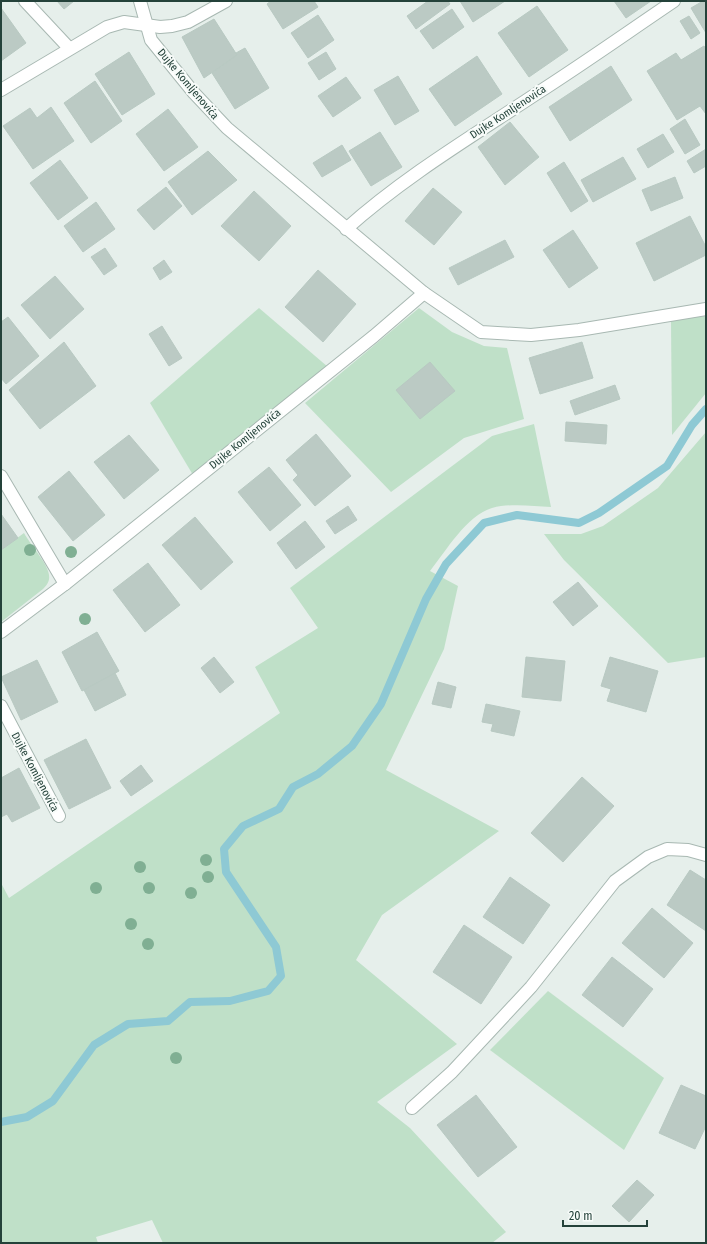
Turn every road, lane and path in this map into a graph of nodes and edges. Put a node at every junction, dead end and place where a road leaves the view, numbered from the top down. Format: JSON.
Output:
{"nodes":[{"id":1,"x":25,"y":1,"type":"edge"},
{"id":2,"x":140,"y":1,"type":"edge"},
{"id":3,"x":226,"y":1,"type":"edge"},
{"id":4,"x":674,"y":1,"type":"edge"},
{"id":5,"x":148,"y":26,"type":"junction"},
{"id":6,"x":69,"y":48,"type":"junction"},
{"id":7,"x":1,"y":90,"type":"edge"},
{"id":8,"x":346,"y":229,"type":"junction"},
{"id":9,"x":424,"y":293,"type":"junction"},
{"id":10,"x":706,"y":309,"type":"edge"},
{"id":11,"x":1,"y":476,"type":"edge"},
{"id":12,"x":65,"y":584,"type":"junction"},
{"id":13,"x":1,"y":632,"type":"edge"},
{"id":14,"x":1,"y":706,"type":"edge"},
{"id":15,"x":59,"y":816,"type":"dead end"},
{"id":16,"x":706,"y":854,"type":"edge"},
{"id":17,"x":412,"y":1108,"type":"dead end"}],
"edges":[{"from":1,"to":6,"type":"street"},
{"from":2,"to":5,"type":"street","name":"Dujke Komljenovića"},
{"from":3,"to":5,"type":"street"},
{"from":4,"to":8,"type":"street","name":"Dujke Komljenovića"},
{"from":5,"to":6,"type":"street"},
{"from":5,"to":8,"type":"street","name":"Dujke Komljenovića"},
{"from":6,"to":7,"type":"street"},
{"from":8,"to":9,"type":"street","name":"Dujke Komljenovića"},
{"from":9,"to":10,"type":"street","name":"Dujke Komljenovića"},
{"from":9,"to":12,"type":"street","name":"Dujke Komljenovića"},
{"from":11,"to":12,"type":"street"},
{"from":12,"to":13,"type":"street","name":"Dujke Komljenovića"},
{"from":14,"to":15,"type":"street","name":"Dujke Komljenovića"},
{"from":16,"to":17,"type":"street"}]}
